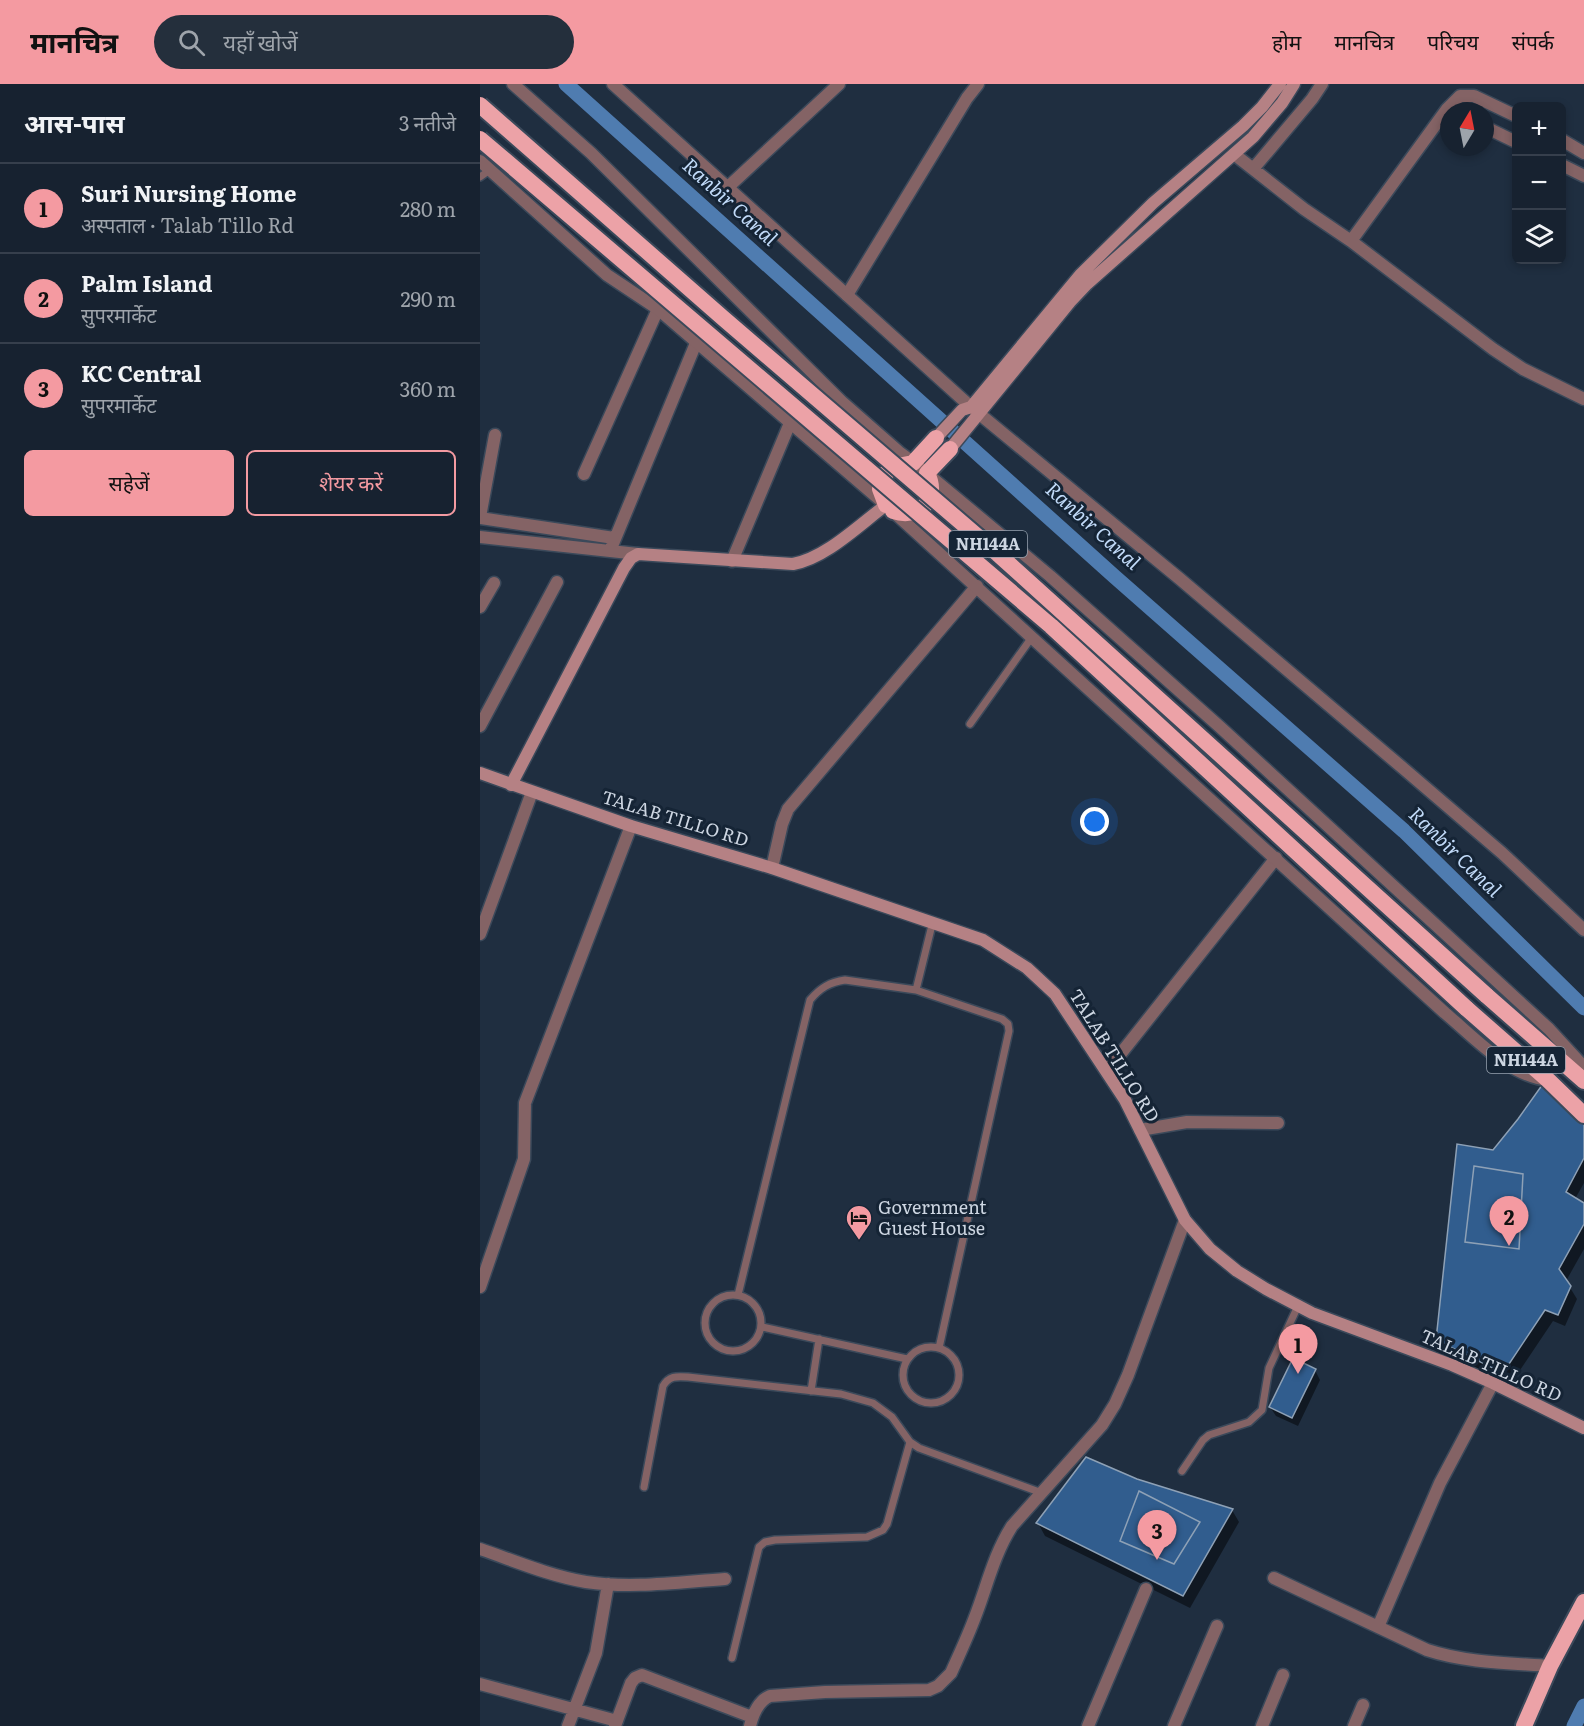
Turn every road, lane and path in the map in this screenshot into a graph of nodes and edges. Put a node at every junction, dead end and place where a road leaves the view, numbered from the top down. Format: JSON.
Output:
{"nodes":[{"id":1,"x":513,"y":84,"type":"edge"},
{"id":2,"x":614,"y":84,"type":"edge"},
{"id":3,"x":839,"y":84,"type":"edge"},
{"id":4,"x":978,"y":84,"type":"edge"},
{"id":5,"x":1280,"y":84,"type":"edge"},
{"id":6,"x":1294,"y":84,"type":"edge"},
{"id":7,"x":1322,"y":84,"type":"edge"},
{"id":8,"x":1455,"y":102,"type":"edge"},
{"id":9,"x":1490,"y":102,"type":"edge"},
{"id":10,"x":1494,"y":104,"type":"edge"},
{"id":11,"x":480,"y":105,"type":"edge"},
{"id":12,"x":1512,"y":114,"type":"edge"},
{"id":13,"x":1440,"y":122,"type":"edge"},
{"id":14,"x":1494,"y":131,"type":"edge"},
{"id":15,"x":480,"y":139,"type":"edge"},
{"id":16,"x":1512,"y":140,"type":"edge"},
{"id":17,"x":1566,"y":142,"type":"edge"},
{"id":18,"x":1584,"y":153,"type":"edge"},
{"id":19,"x":1234,"y":154,"type":"junction"},
{"id":20,"x":1566,"y":167,"type":"edge"},
{"id":21,"x":1253,"y":169,"type":"junction"},
{"id":22,"x":483,"y":170,"type":"edge"},
{"id":23,"x":1584,"y":176,"type":"edge"},
{"id":24,"x":727,"y":188,"type":"junction"},
{"id":25,"x":1351,"y":241,"type":"junction"},
{"id":26,"x":847,"y":295,"type":"junction"},
{"id":27,"x":658,"y":309,"type":"junction"},
{"id":28,"x":696,"y":343,"type":"junction"},
{"id":29,"x":1584,"y":399,"type":"edge"},
{"id":30,"x":971,"y":412,"type":"junction"},
{"id":31,"x":790,"y":423,"type":"junction"},
{"id":32,"x":495,"y":435,"type":"dead end"},
{"id":33,"x":936,"y":438,"type":"joint"},
{"id":34,"x":950,"y":449,"type":"joint"},
{"id":35,"x":920,"y":468,"type":"junction"},
{"id":36,"x":584,"y":474,"type":"dead end"},
{"id":37,"x":889,"y":508,"type":"junction"},
{"id":38,"x":480,"y":518,"type":"edge"},
{"id":39,"x":510,"y":522,"type":"junction"},
{"id":40,"x":528,"y":525,"type":"junction"},
{"id":41,"x":480,"y":537,"type":"edge"},
{"id":42,"x":614,"y":538,"type":"junction"},
{"id":43,"x":508,"y":540,"type":"junction"},
{"id":44,"x":526,"y":542,"type":"junction"},
{"id":45,"x":610,"y":551,"type":"junction"},
{"id":46,"x":638,"y":554,"type":"junction"},
{"id":47,"x":732,"y":561,"type":"junction"},
{"id":48,"x":557,"y":582,"type":"dead end"},
{"id":49,"x":494,"y":583,"type":"dead end"},
{"id":50,"x":977,"y":586,"type":"junction"},
{"id":51,"x":480,"y":606,"type":"edge"},
{"id":52,"x":1032,"y":638,"type":"junction"},
{"id":53,"x":970,"y":724,"type":"dead end"},
{"id":54,"x":480,"y":726,"type":"edge"},
{"id":55,"x":480,"y":773,"type":"edge"},
{"id":56,"x":511,"y":785,"type":"junction"},
{"id":57,"x":532,"y":792,"type":"junction"},
{"id":58,"x":631,"y":826,"type":"junction"},
{"id":59,"x":1276,"y":858,"type":"junction"},
{"id":60,"x":772,"y":867,"type":"junction"},
{"id":61,"x":933,"y":921,"type":"junction"},
{"id":62,"x":1584,"y":930,"type":"edge"},
{"id":63,"x":480,"y":934,"type":"edge"},
{"id":64,"x":916,"y":990,"type":"junction"},
{"id":65,"x":1584,"y":1067,"type":"edge"},
{"id":66,"x":1107,"y":1071,"type":"junction"},
{"id":67,"x":1548,"y":1080,"type":"junction"},
{"id":68,"x":1584,"y":1081,"type":"edge"},
{"id":69,"x":1584,"y":1115,"type":"edge"},
{"id":70,"x":1278,"y":1123,"type":"dead end"},
{"id":71,"x":1140,"y":1130,"type":"junction"},
{"id":72,"x":1185,"y":1220,"type":"junction"},
{"id":73,"x":480,"y":1287,"type":"edge"},
{"id":74,"x":738,"y":1295,"type":"junction"},
{"id":75,"x":1298,"y":1306,"type":"junction"},
{"id":76,"x":762,"y":1327,"type":"junction"},
{"id":77,"x":819,"y":1339,"type":"junction"},
{"id":78,"x":939,"y":1348,"type":"junction"},
{"id":79,"x":907,"y":1359,"type":"junction"},
{"id":80,"x":1493,"y":1383,"type":"junction"},
{"id":81,"x":811,"y":1391,"type":"junction"},
{"id":82,"x":1584,"y":1428,"type":"edge"},
{"id":83,"x":910,"y":1442,"type":"junction"},
{"id":84,"x":1182,"y":1471,"type":"dead end"},
{"id":85,"x":644,"y":1487,"type":"dead end"},
{"id":86,"x":1042,"y":1493,"type":"junction"},
{"id":87,"x":480,"y":1550,"type":"edge"},
{"id":88,"x":1274,"y":1578,"type":"dead end"},
{"id":89,"x":725,"y":1579,"type":"dead end"},
{"id":90,"x":608,"y":1584,"type":"junction"},
{"id":91,"x":1146,"y":1589,"type":"dead end"},
{"id":92,"x":1584,"y":1602,"type":"edge"},
{"id":93,"x":1217,"y":1626,"type":"dead end"},
{"id":94,"x":1378,"y":1627,"type":"junction"},
{"id":95,"x":732,"y":1658,"type":"dead end"},
{"id":96,"x":1550,"y":1666,"type":"junction"},
{"id":97,"x":1283,"y":1675,"type":"dead end"},
{"id":98,"x":480,"y":1684,"type":"edge"},
{"id":99,"x":1363,"y":1705,"type":"dead end"},
{"id":100,"x":574,"y":1709,"type":"junction"},
{"id":101,"x":751,"y":1721,"type":"edge"},
{"id":102,"x":616,"y":1723,"type":"edge"},
{"id":103,"x":568,"y":1726,"type":"edge"},
{"id":104,"x":1089,"y":1726,"type":"edge"},
{"id":105,"x":1174,"y":1726,"type":"edge"},
{"id":106,"x":1262,"y":1726,"type":"edge"},
{"id":107,"x":1354,"y":1726,"type":"edge"},
{"id":108,"x":1524,"y":1726,"type":"edge"}],
"edges":[{"from":1,"to":35,"type":"street"},
{"from":2,"to":24,"type":"street"},
{"from":3,"to":24,"type":"street"},
{"from":4,"to":26,"type":"street"},
{"from":5,"to":30,"type":"main road"},
{"from":6,"to":19,"type":"main road"},
{"from":7,"to":21,"type":"street"},
{"from":8,"to":9,"type":"street"},
{"from":10,"to":12,"type":"street"},
{"from":11,"to":68,"type":"highway","number":"NH144A","bridge":true},
{"from":13,"to":25,"type":"street"},
{"from":14,"to":16,"type":"street"},
{"from":15,"to":67,"type":"highway","number":"NH144A","bridge":true},
{"from":17,"to":18,"type":"street"},
{"from":19,"to":21,"type":"street"},
{"from":19,"to":30,"type":"main road"},
{"from":20,"to":23,"type":"street"},
{"from":21,"to":25,"type":"street"},
{"from":22,"to":27,"type":"street"},
{"from":24,"to":26,"type":"street"},
{"from":25,"to":29,"type":"street"},
{"from":26,"to":30,"type":"street"},
{"from":27,"to":28,"type":"street"},
{"from":27,"to":36,"type":"street"},
{"from":28,"to":31,"type":"street"},
{"from":28,"to":42,"type":"street"},
{"from":30,"to":33,"type":"main road"},
{"from":30,"to":34,"type":"main road"},
{"from":30,"to":62,"type":"street"},
{"from":31,"to":37,"type":"street"},
{"from":31,"to":47,"type":"street"},
{"from":32,"to":38,"type":"street"},
{"from":33,"to":35,"type":"highway"},
{"from":34,"to":35,"type":"highway"},
{"from":35,"to":37,"type":"highway"},
{"from":35,"to":37,"type":"highway"},
{"from":35,"to":65,"type":"street"},
{"from":37,"to":47,"type":"main road"},
{"from":37,"to":50,"type":"street"},
{"from":38,"to":39,"type":"street"},
{"from":39,"to":40,"type":"street"},
{"from":39,"to":43,"type":"street"},
{"from":40,"to":42,"type":"street"},
{"from":40,"to":44,"type":"street"},
{"from":41,"to":43,"type":"street"},
{"from":42,"to":45,"type":"street"},
{"from":43,"to":44,"type":"street"},
{"from":44,"to":45,"type":"street"},
{"from":45,"to":46,"type":"street"},
{"from":46,"to":47,"type":"main road"},
{"from":46,"to":56,"type":"main road"},
{"from":48,"to":54,"type":"street"},
{"from":49,"to":51,"type":"street"},
{"from":50,"to":52,"type":"street"},
{"from":50,"to":60,"type":"street"},
{"from":52,"to":53,"type":"lane"},
{"from":52,"to":59,"type":"street"},
{"from":55,"to":56,"type":"main road","name":"TALAB TILLO RD"},
{"from":56,"to":57,"type":"main road","name":"TALAB TILLO RD"},
{"from":57,"to":58,"type":"main road","name":"TALAB TILLO RD"},
{"from":57,"to":63,"type":"street"},
{"from":58,"to":60,"type":"main road","name":"TALAB TILLO RD"},
{"from":58,"to":73,"type":"street"},
{"from":59,"to":66,"type":"street"},
{"from":59,"to":67,"type":"street"},
{"from":60,"to":61,"type":"main road","name":"TALAB TILLO RD"},
{"from":61,"to":64,"type":"lane"},
{"from":61,"to":66,"type":"main road","name":"TALAB TILLO RD"},
{"from":64,"to":74,"type":"lane"},
{"from":64,"to":78,"type":"lane"},
{"from":66,"to":71,"type":"main road","name":"TALAB TILLO RD"},
{"from":67,"to":69,"type":"highway","number":"NH144A"},
{"from":70,"to":71,"type":"street"},
{"from":71,"to":72,"type":"main road","name":"TALAB TILLO RD"},
{"from":72,"to":75,"type":"main road","name":"TALAB TILLO RD"},
{"from":72,"to":86,"type":"street"},
{"from":74,"to":76,"type":"lane"},
{"from":74,"to":76,"type":"lane"},
{"from":75,"to":80,"type":"main road","name":"TALAB TILLO RD"},
{"from":75,"to":84,"type":"lane"},
{"from":76,"to":77,"type":"lane"},
{"from":77,"to":79,"type":"lane"},
{"from":77,"to":81,"type":"lane"},
{"from":78,"to":79,"type":"lane"},
{"from":78,"to":79,"type":"lane"},
{"from":80,"to":82,"type":"main road","name":"TALAB TILLO RD"},
{"from":80,"to":94,"type":"street"},
{"from":81,"to":83,"type":"lane"},
{"from":81,"to":85,"type":"lane"},
{"from":83,"to":86,"type":"lane"},
{"from":83,"to":95,"type":"lane"},
{"from":86,"to":101,"type":"street"},
{"from":87,"to":90,"type":"street"},
{"from":88,"to":94,"type":"street"},
{"from":89,"to":90,"type":"street"},
{"from":90,"to":100,"type":"street"},
{"from":91,"to":104,"type":"street"},
{"from":92,"to":96,"type":"highway"},
{"from":93,"to":105,"type":"street"},
{"from":94,"to":96,"type":"street"},
{"from":96,"to":108,"type":"highway"},
{"from":97,"to":106,"type":"street"},
{"from":98,"to":100,"type":"street"},
{"from":99,"to":107,"type":"street"},
{"from":100,"to":102,"type":"street"},
{"from":100,"to":103,"type":"street"},
{"from":101,"to":102,"type":"street"}]}
